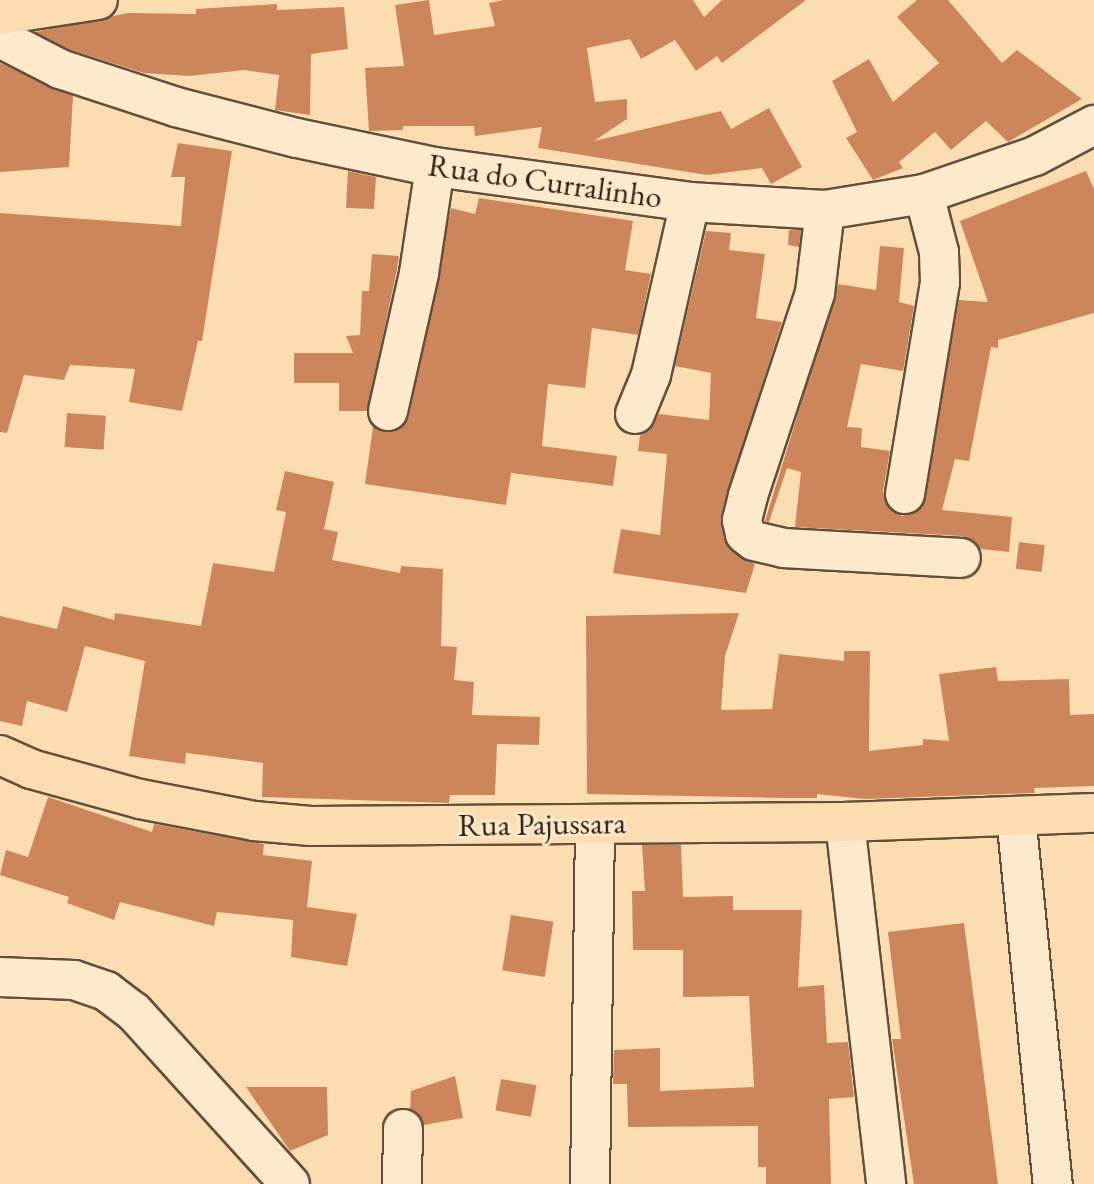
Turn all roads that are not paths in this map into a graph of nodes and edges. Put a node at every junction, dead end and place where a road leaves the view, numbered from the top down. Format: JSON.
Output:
{"nodes":[{"id":1,"x":98,"y":0,"type":"edge"},
{"id":2,"x":0,"y":15,"type":"edge"},
{"id":3,"x":0,"y":38,"type":"edge"},
{"id":4,"x":1094,"y":125,"type":"edge"},
{"id":5,"x":435,"y":167,"type":"junction"},
{"id":6,"x":924,"y":194,"type":"junction"},
{"id":7,"x":690,"y":202,"type":"junction"},
{"id":8,"x":825,"y":209,"type":"junction"},
{"id":9,"x":388,"y":411,"type":"dead end"},
{"id":10,"x":635,"y":414,"type":"dead end"},
{"id":11,"x":905,"y":494,"type":"dead end"},
{"id":12,"x":961,"y":558,"type":"dead end"},
{"id":13,"x":0,"y":755,"type":"edge"},
{"id":14,"x":1094,"y":813,"type":"edge"},
{"id":15,"x":1016,"y":816,"type":"junction"},
{"id":16,"x":845,"y":821,"type":"junction"},
{"id":17,"x":595,"y":834,"type":"junction"},
{"id":18,"x":0,"y":978,"type":"edge"},
{"id":19,"x":403,"y":1129,"type":"dead end"},
{"id":20,"x":290,"y":1184,"type":"edge"},
{"id":21,"x":402,"y":1184,"type":"edge"},
{"id":22,"x":590,"y":1184,"type":"edge"},
{"id":23,"x":886,"y":1184,"type":"edge"},
{"id":24,"x":1052,"y":1184,"type":"edge"}],
"edges":[{"from":1,"to":2,"type":"main road"},
{"from":3,"to":5,"type":"street","name":"Rua do Curralinho"},
{"from":4,"to":6,"type":"street","name":"Rua do Curralinho"},
{"from":5,"to":7,"type":"street","name":"Rua do Curralinho"},
{"from":5,"to":9,"type":"street"},
{"from":6,"to":8,"type":"street","name":"Rua do Curralinho"},
{"from":6,"to":11,"type":"street"},
{"from":7,"to":8,"type":"street","name":"Rua do Curralinho"},
{"from":7,"to":10,"type":"street"},
{"from":8,"to":12,"type":"street"},
{"from":13,"to":17,"type":"main road","name":"Rua Pajussara"},
{"from":14,"to":15,"type":"main road","name":"Rua Pajussara"},
{"from":15,"to":16,"type":"main road","name":"Rua Pajussara"},
{"from":15,"to":24,"type":"street"},
{"from":16,"to":17,"type":"main road","name":"Rua Pajussara"},
{"from":16,"to":23,"type":"street"},
{"from":17,"to":22,"type":"street","name":"Rua Pajussara"},
{"from":18,"to":20,"type":"street"},
{"from":19,"to":21,"type":"street"}]}
